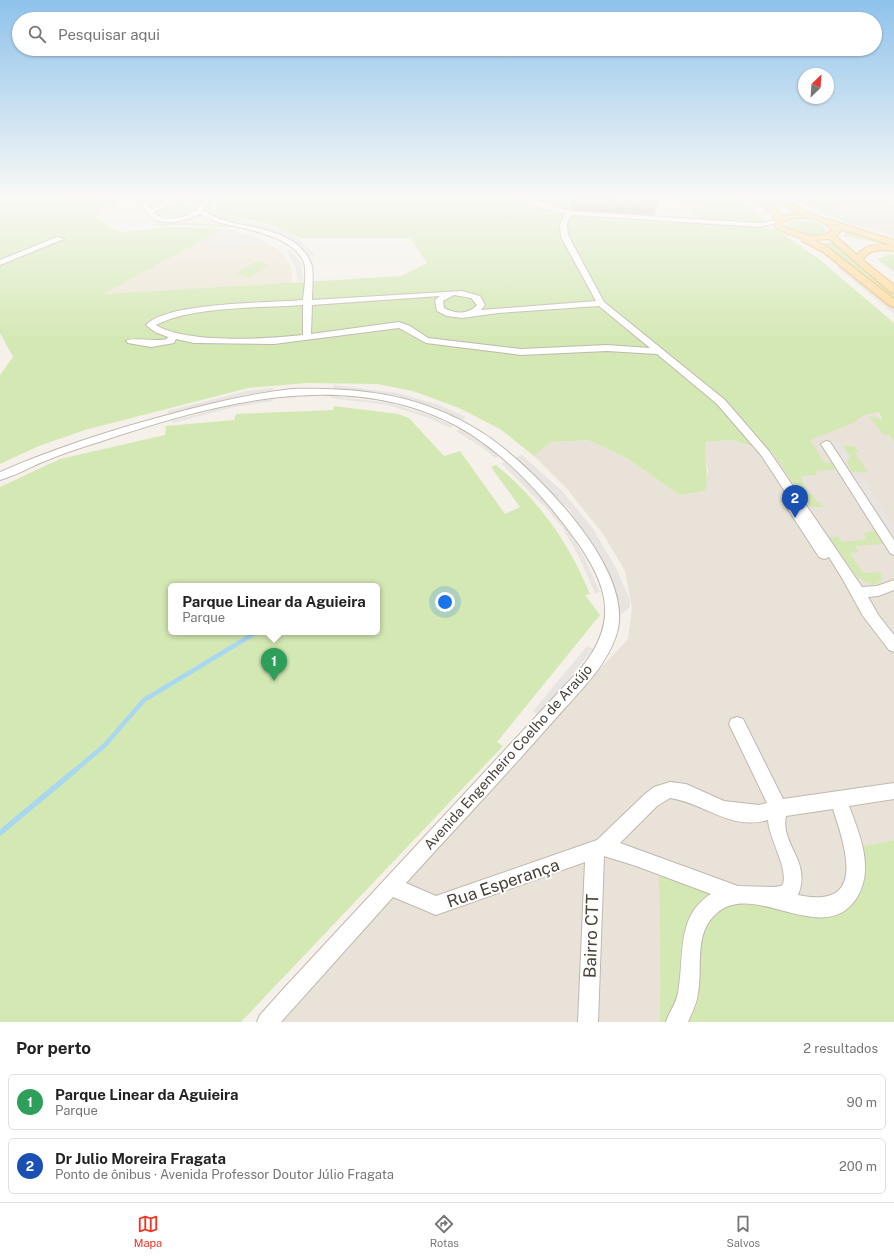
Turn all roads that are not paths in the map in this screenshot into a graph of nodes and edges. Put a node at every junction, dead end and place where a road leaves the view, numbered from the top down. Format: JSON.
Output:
{"nodes":[{"id":1,"x":43,"y":246,"type":"edge"},
{"id":2,"x":293,"y":246,"type":"edge"},
{"id":3,"x":570,"y":246,"type":"edge"},
{"id":4,"x":817,"y":246,"type":"edge"},
{"id":5,"x":841,"y":246,"type":"edge"},
{"id":6,"x":882,"y":246,"type":"edge"},
{"id":7,"x":894,"y":248,"type":"edge"},
{"id":8,"x":858,"y":261,"type":"junction"},
{"id":9,"x":0,"y":262,"type":"edge"},
{"id":10,"x":894,"y":290,"type":"edge"},
{"id":11,"x":453,"y":293,"type":"junction"},
{"id":12,"x":425,"y":295,"type":"junction"},
{"id":13,"x":438,"y":302,"type":"junction"},
{"id":14,"x":307,"y":303,"type":"junction"},
{"id":15,"x":601,"y":303,"type":"junction"},
{"id":16,"x":894,"y":304,"type":"edge"},
{"id":17,"x":481,"y":305,"type":"junction"},
{"id":18,"x":498,"y":310,"type":"junction"},
{"id":19,"x":472,"y":314,"type":"junction"},
{"id":20,"x":173,"y":335,"type":"junction"},
{"id":21,"x":307,"y":336,"type":"dead end"},
{"id":22,"x":131,"y":341,"type":"dead end"},
{"id":23,"x":658,"y":351,"type":"junction"},
{"id":24,"x":826,"y":444,"type":"dead end"},
{"id":25,"x":765,"y":453,"type":"junction"},
{"id":26,"x":0,"y":476,"type":"edge"},
{"id":27,"x":894,"y":550,"type":"edge"},
{"id":28,"x":894,"y":585,"type":"edge"},
{"id":29,"x":858,"y":593,"type":"junction"},
{"id":30,"x":873,"y":618,"type":"junction"},
{"id":31,"x":894,"y":646,"type":"edge"},
{"id":32,"x":737,"y":724,"type":"dead end"},
{"id":33,"x":894,"y":791,"type":"edge"},
{"id":34,"x":838,"y":799,"type":"junction"},
{"id":35,"x":779,"y":808,"type":"junction"},
{"id":36,"x":599,"y":849,"type":"junction"},
{"id":37,"x":390,"y":886,"type":"junction"},
{"id":38,"x":738,"y":895,"type":"junction"},
{"id":39,"x":765,"y":897,"type":"junction"},
{"id":40,"x":267,"y":1022,"type":"edge"},
{"id":41,"x":588,"y":1022,"type":"edge"},
{"id":42,"x":676,"y":1022,"type":"edge"}],
"edges":[{"from":1,"to":9,"type":"street"},
{"from":2,"to":14,"type":"street"},
{"from":3,"to":15,"type":"street"},
{"from":4,"to":16,"type":"main road"},
{"from":5,"to":8,"type":"main road"},
{"from":6,"to":7,"type":"main road"},
{"from":7,"to":8,"type":"main road"},
{"from":8,"to":10,"type":"main road"},
{"from":11,"to":12,"type":"street"},
{"from":11,"to":13,"type":"street"},
{"from":11,"to":17,"type":"street"},
{"from":12,"to":13,"type":"street"},
{"from":12,"to":14,"type":"street"},
{"from":13,"to":19,"type":"street"},
{"from":14,"to":20,"type":"street"},
{"from":14,"to":21,"type":"street"},
{"from":15,"to":18,"type":"street"},
{"from":15,"to":23,"type":"street"},
{"from":17,"to":18,"type":"street"},
{"from":17,"to":19,"type":"street"},
{"from":18,"to":19,"type":"street"},
{"from":20,"to":22,"type":"street"},
{"from":20,"to":23,"type":"street"},
{"from":23,"to":25,"type":"street"},
{"from":24,"to":27,"type":"street"},
{"from":25,"to":29,"type":"street"},
{"from":25,"to":30,"type":"street"},
{"from":26,"to":37,"type":"street","name":"Avenida Engenheiro Coelho de Araújo"},
{"from":28,"to":29,"type":"street"},
{"from":29,"to":30,"type":"street"},
{"from":30,"to":31,"type":"street"},
{"from":32,"to":35,"type":"street"},
{"from":33,"to":34,"type":"street"},
{"from":34,"to":35,"type":"street"},
{"from":34,"to":39,"type":"street"},
{"from":35,"to":36,"type":"street"},
{"from":35,"to":39,"type":"street"},
{"from":36,"to":37,"type":"street","name":"Rua Esperança"},
{"from":36,"to":38,"type":"street"},
{"from":36,"to":41,"type":"street","name":"Bairro CTT"},
{"from":37,"to":40,"type":"street","name":"Avenida Engenheiro Coelho de Araújo"},
{"from":38,"to":39,"type":"street"},
{"from":38,"to":42,"type":"street"}]}
